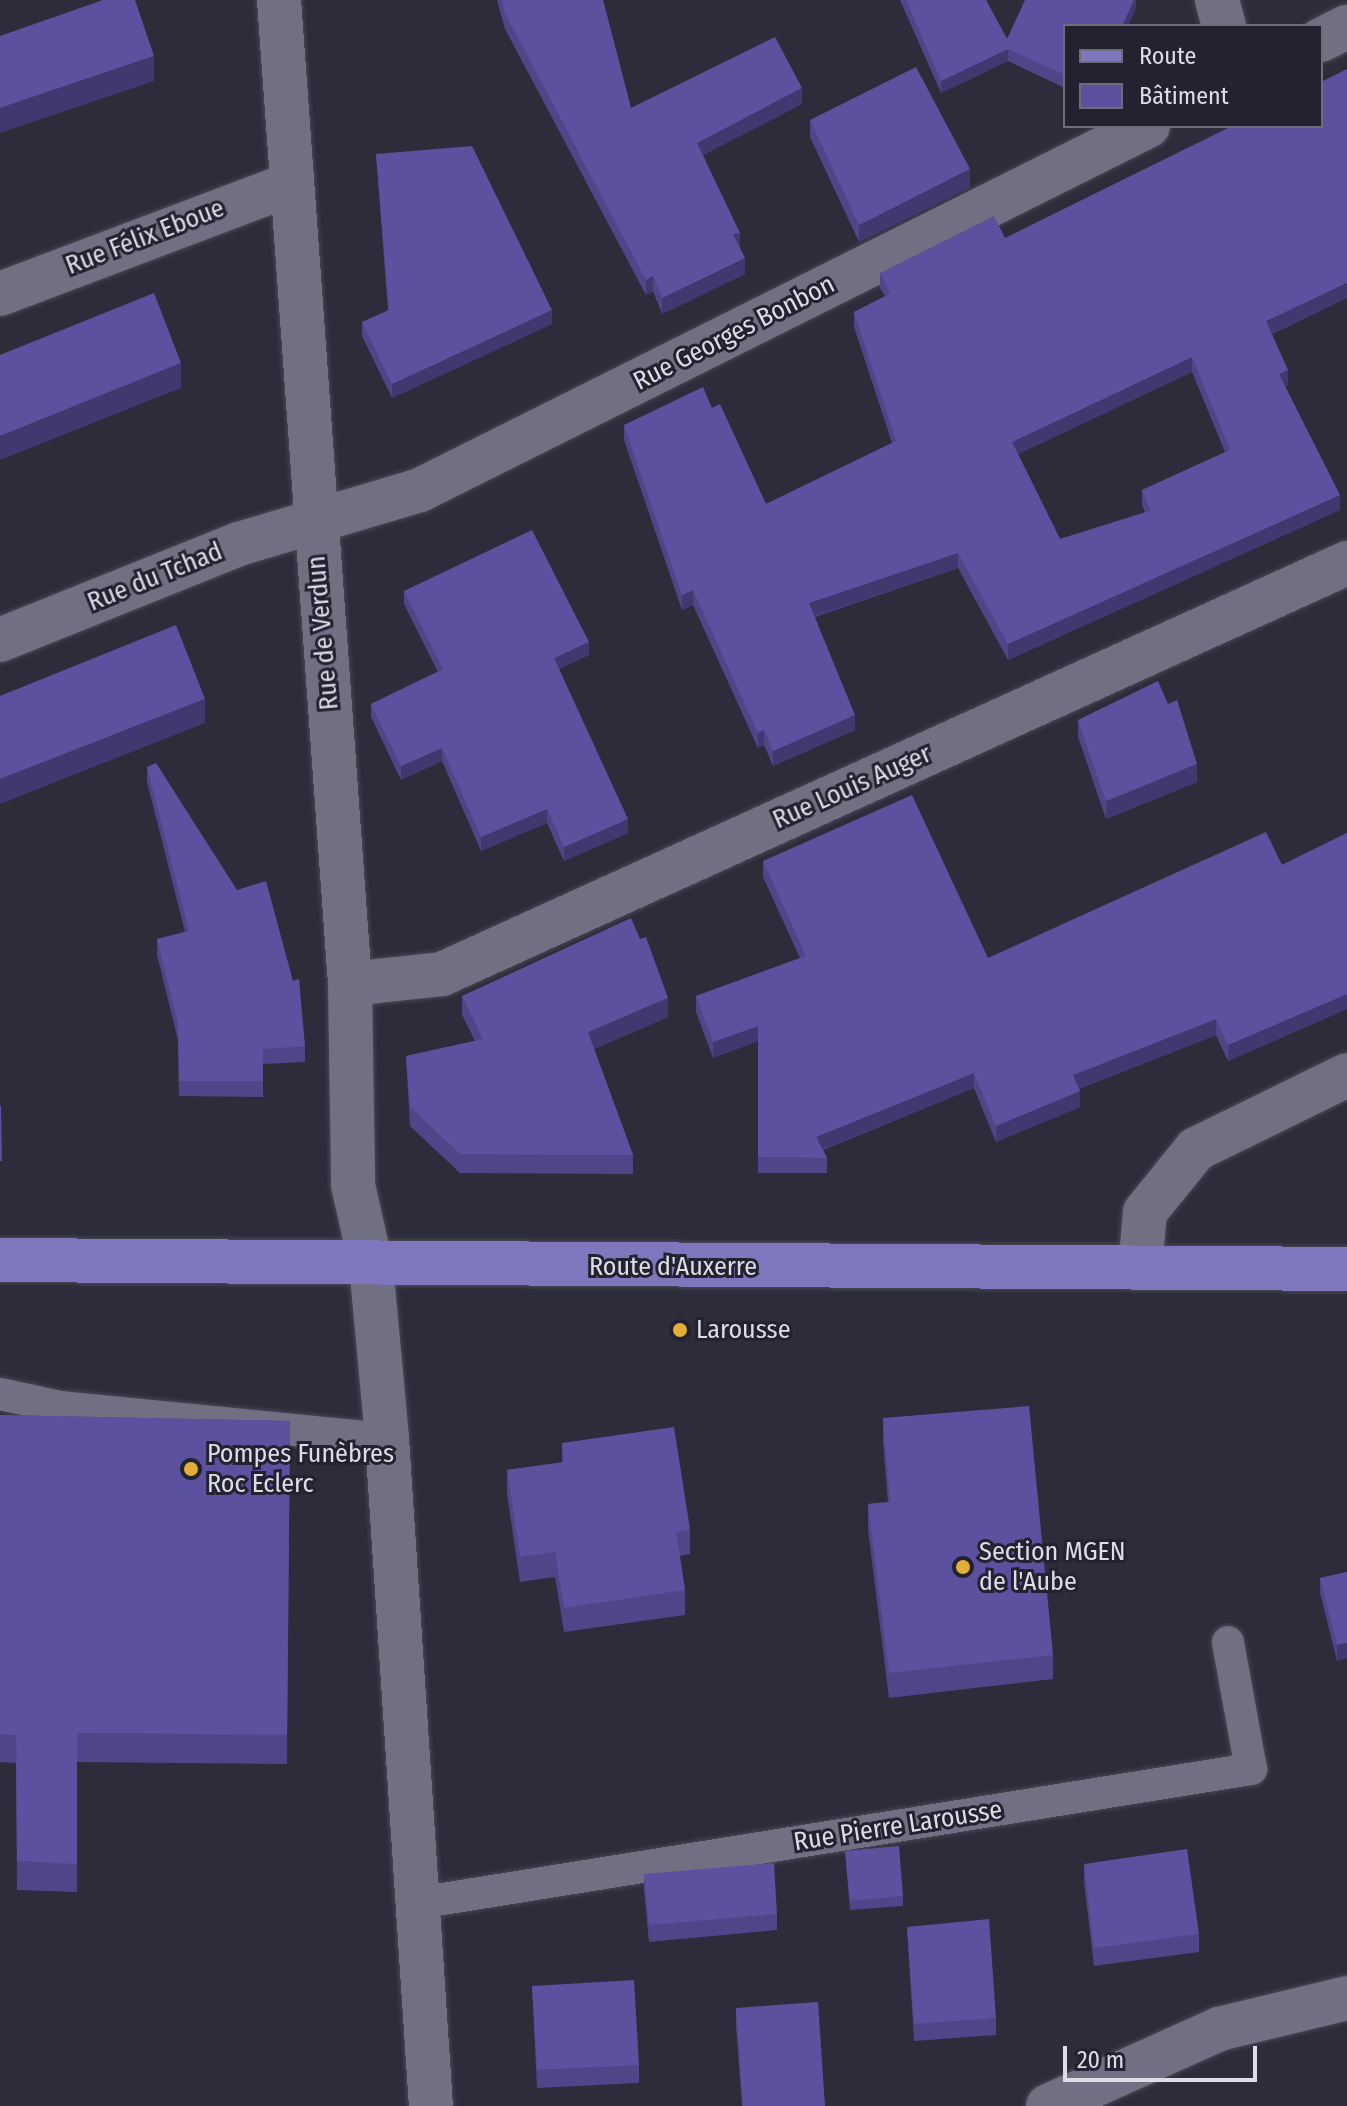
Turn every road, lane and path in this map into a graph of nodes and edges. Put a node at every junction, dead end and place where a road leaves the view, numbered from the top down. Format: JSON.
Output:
{"nodes":[{"id":1,"x":279,"y":0,"type":"edge"},
{"id":2,"x":1217,"y":0,"type":"edge"},
{"id":3,"x":1223,"y":24,"type":"edge"},
{"id":4,"x":1347,"y":27,"type":"edge"},
{"id":5,"x":1323,"y":39,"type":"edge"},
{"id":6,"x":1144,"y":128,"type":"edge"},
{"id":7,"x":291,"y":184,"type":"junction"},
{"id":8,"x":0,"y":294,"type":"edge"},
{"id":9,"x":314,"y":526,"type":"junction"},
{"id":10,"x":1347,"y":563,"type":"edge"},
{"id":11,"x":0,"y":640,"type":"edge"},
{"id":12,"x":350,"y":984,"type":"junction"},
{"id":13,"x":1347,"y":1075,"type":"edge"},
{"id":14,"x":0,"y":1260,"type":"edge"},
{"id":15,"x":371,"y":1265,"type":"junction"},
{"id":16,"x":1140,"y":1268,"type":"junction"},
{"id":17,"x":1347,"y":1269,"type":"edge"},
{"id":18,"x":0,"y":1394,"type":"edge"},
{"id":19,"x":387,"y":1439,"type":"junction"},
{"id":20,"x":1228,"y":1642,"type":"dead end"},
{"id":21,"x":418,"y":1903,"type":"junction"},
{"id":22,"x":1347,"y":1998,"type":"edge"},
{"id":23,"x":431,"y":2106,"type":"edge"},
{"id":24,"x":1048,"y":2106,"type":"edge"}],
"edges":[{"from":1,"to":7,"type":"street","name":"Rue de Verdun"},
{"from":2,"to":3,"type":"street"},
{"from":4,"to":5,"type":"street"},
{"from":6,"to":9,"type":"street","name":"Rue Georges Bonbon"},
{"from":7,"to":8,"type":"street","name":"Rue Félix Eboue"},
{"from":7,"to":9,"type":"street","name":"Rue de Verdun"},
{"from":9,"to":11,"type":"street","name":"Rue du Tchad"},
{"from":9,"to":12,"type":"street","name":"Rue de Verdun"},
{"from":10,"to":12,"type":"street","name":"Rue Louis Auger"},
{"from":12,"to":15,"type":"street","name":"Rue de Verdun"},
{"from":13,"to":16,"type":"street"},
{"from":14,"to":15,"type":"main road","name":"Route d'Auxerre"},
{"from":15,"to":16,"type":"main road","name":"Route d'Auxerre"},
{"from":15,"to":19,"type":"street"},
{"from":16,"to":17,"type":"main road","name":"Route d'Auxerre"},
{"from":18,"to":19,"type":"lane"},
{"from":19,"to":21,"type":"street"},
{"from":20,"to":21,"type":"lane","name":"Rue Pierre Larousse"},
{"from":21,"to":23,"type":"street"},
{"from":22,"to":24,"type":"street"}]}
